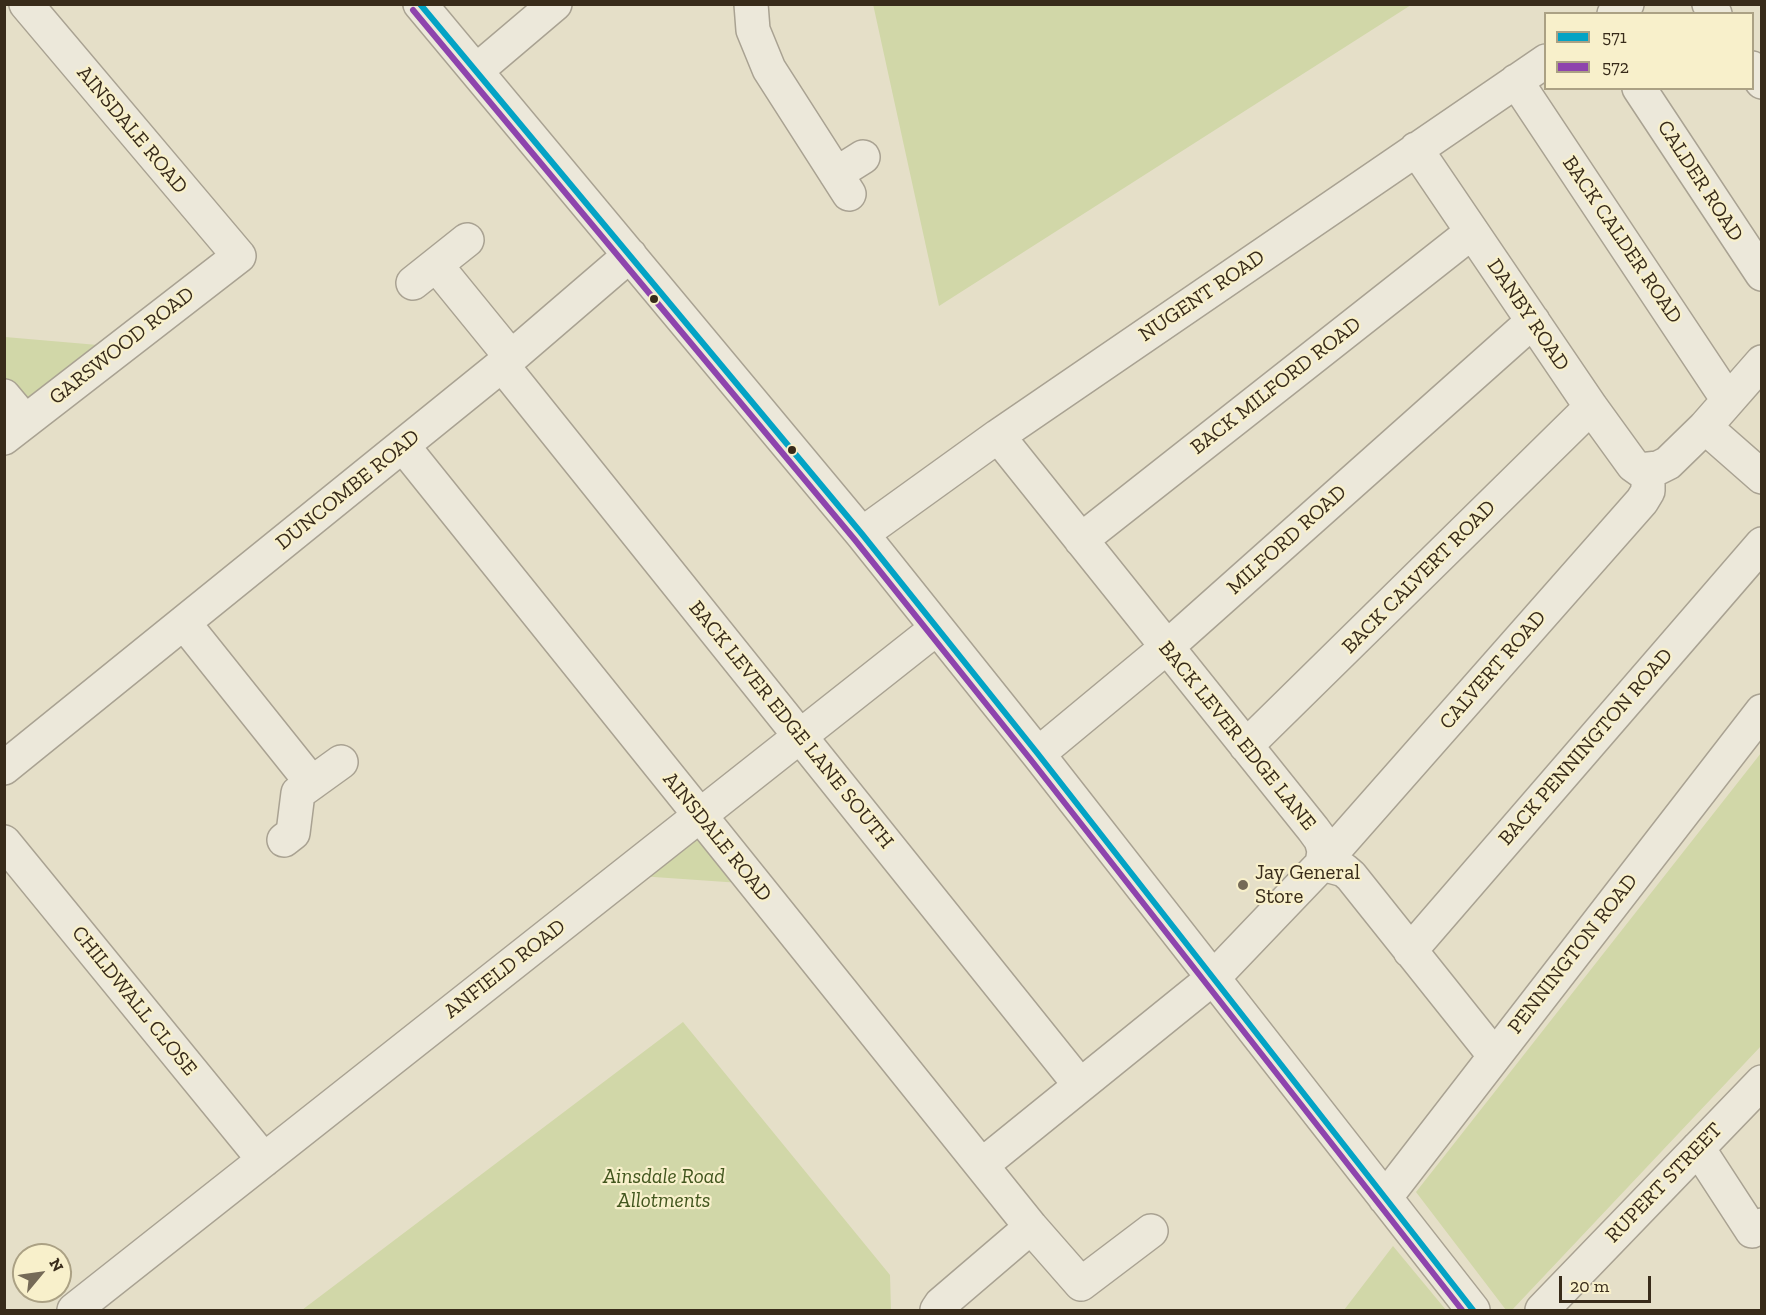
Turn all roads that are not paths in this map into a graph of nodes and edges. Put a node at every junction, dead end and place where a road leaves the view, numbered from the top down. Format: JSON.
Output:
{"nodes":[{"id":1,"x":26,"y":4,"type":"edge"},
{"id":2,"x":420,"y":4,"type":"edge"},
{"id":3,"x":555,"y":4,"type":"edge"},
{"id":4,"x":751,"y":4,"type":"edge"},
{"id":5,"x":1544,"y":62,"type":"edge"},
{"id":6,"x":477,"y":71,"type":"junction"},
{"id":7,"x":1516,"y":81,"type":"junction"},
{"id":8,"x":1641,"y":90,"type":"edge"},
{"id":9,"x":1416,"y":149,"type":"junction"},
{"id":10,"x":849,"y":175,"type":"dead end"},
{"id":11,"x":1472,"y":232,"type":"junction"},
{"id":12,"x":467,"y":240,"type":"dead end"},
{"id":13,"x":630,"y":255,"type":"junction"},
{"id":14,"x":239,"y":256,"type":"joint"},
{"id":15,"x":1761,"y":274,"type":"edge"},
{"id":16,"x":1533,"y":321,"type":"junction"},
{"id":17,"x":507,"y":361,"type":"junction"},
{"id":18,"x":1761,"y":362,"type":"edge"},
{"id":19,"x":4,"y":396,"type":"edge"},
{"id":20,"x":1728,"y":400,"type":"junction"},
{"id":21,"x":1591,"y":407,"type":"junction"},
{"id":22,"x":1705,"y":427,"type":"junction"},
{"id":23,"x":15,"y":429,"type":"edge"},
{"id":24,"x":998,"y":436,"type":"junction"},
{"id":25,"x":403,"y":446,"type":"junction"},
{"id":26,"x":1648,"y":471,"type":"junction"},
{"id":27,"x":1761,"y":477,"type":"edge"},
{"id":28,"x":862,"y":534,"type":"junction"},
{"id":29,"x":1081,"y":540,"type":"junction"},
{"id":30,"x":1761,"y":544,"type":"edge"},
{"id":31,"x":184,"y":623,"type":"junction"},
{"id":32,"x":937,"y":628,"type":"junction"},
{"id":33,"x":1167,"y":647,"type":"junction"},
{"id":34,"x":1761,"y":711,"type":"edge"},
{"id":35,"x":800,"y":736,"type":"junction"},
{"id":36,"x":1246,"y":746,"type":"junction"},
{"id":37,"x":1038,"y":754,"type":"junction"},
{"id":38,"x":341,"y":762,"type":"dead end"},
{"id":39,"x":4,"y":768,"type":"edge"},
{"id":40,"x":312,"y":783,"type":"junction"},
{"id":41,"x":700,"y":816,"type":"junction"},
{"id":42,"x":284,"y":840,"type":"dead end"},
{"id":43,"x":4,"y":842,"type":"edge"},
{"id":44,"x":1322,"y":864,"type":"junction"},
{"id":45,"x":1410,"y":951,"type":"junction"},
{"id":46,"x":1213,"y":978,"type":"junction"},
{"id":47,"x":1494,"y":1055,"type":"junction"},
{"id":48,"x":1761,"y":1082,"type":"edge"},
{"id":49,"x":1080,"y":1085,"type":"junction"},
{"id":50,"x":1698,"y":1148,"type":"junction"},
{"id":51,"x":264,"y":1160,"type":"junction"},
{"id":52,"x":982,"y":1165,"type":"junction"},
{"id":53,"x":1393,"y":1209,"type":"junction"},
{"id":54,"x":1761,"y":1225,"type":"edge"},
{"id":55,"x":1031,"y":1227,"type":"junction"},
{"id":56,"x":1151,"y":1231,"type":"dead end"},
{"id":57,"x":74,"y":1311,"type":"edge"},
{"id":58,"x":937,"y":1311,"type":"edge"},
{"id":59,"x":1473,"y":1311,"type":"edge"},
{"id":60,"x":1542,"y":1311,"type":"edge"}],
"edges":[{"from":1,"to":14,"type":"street","name":"AINSDALE ROAD"},
{"from":2,"to":6,"type":"street"},
{"from":3,"to":6,"type":"street"},
{"from":4,"to":10,"type":"street"},
{"from":5,"to":7,"type":"street","name":"NUGENT ROAD"},
{"from":6,"to":13,"type":"street"},
{"from":7,"to":9,"type":"street","name":"NUGENT ROAD"},
{"from":7,"to":20,"type":"street","name":"BACK CALDER ROAD"},
{"from":8,"to":15,"type":"street","name":"CALDER ROAD"},
{"from":9,"to":11,"type":"street","name":"DANBY ROAD"},
{"from":9,"to":24,"type":"street","name":"NUGENT ROAD"},
{"from":11,"to":16,"type":"street","name":"DANBY ROAD"},
{"from":11,"to":29,"type":"street","name":"BACK MILFORD ROAD"},
{"from":12,"to":17,"type":"street"},
{"from":13,"to":17,"type":"street","name":"DUNCOMBE ROAD"},
{"from":13,"to":28,"type":"street"},
{"from":14,"to":23,"type":"street","name":"GARSWOOD ROAD"},
{"from":16,"to":21,"type":"street","name":"DANBY ROAD"},
{"from":16,"to":33,"type":"street","name":"MILFORD ROAD"},
{"from":17,"to":25,"type":"street","name":"DUNCOMBE ROAD"},
{"from":17,"to":35,"type":"street","name":"BACK LEVER EDGE LANE SOUTH"},
{"from":18,"to":20,"type":"street"},
{"from":19,"to":23,"type":"street"},
{"from":20,"to":22,"type":"street"},
{"from":21,"to":26,"type":"street","name":"DANBY ROAD"},
{"from":21,"to":36,"type":"street","name":"BACK CALVERT ROAD"},
{"from":22,"to":26,"type":"street"},
{"from":22,"to":27,"type":"street"},
{"from":24,"to":28,"type":"street","name":"NUGENT ROAD"},
{"from":24,"to":29,"type":"street","name":"BACK LEVER EDGE LANE"},
{"from":25,"to":31,"type":"street","name":"DUNCOMBE ROAD"},
{"from":25,"to":41,"type":"street","name":"AINSDALE ROAD"},
{"from":26,"to":44,"type":"street","name":"CALVERT ROAD"},
{"from":28,"to":32,"type":"street"},
{"from":29,"to":33,"type":"street","name":"BACK LEVER EDGE LANE"},
{"from":30,"to":45,"type":"street","name":"BACK PENNINGTON ROAD"},
{"from":31,"to":39,"type":"street","name":"DUNCOMBE ROAD"},
{"from":31,"to":40,"type":"street"},
{"from":32,"to":35,"type":"street","name":"ANFIELD ROAD"},
{"from":32,"to":37,"type":"street"},
{"from":33,"to":36,"type":"street","name":"BACK LEVER EDGE LANE"},
{"from":33,"to":37,"type":"street","name":"MILFORD ROAD"},
{"from":34,"to":47,"type":"street","name":"PENNINGTON ROAD"},
{"from":35,"to":41,"type":"street","name":"ANFIELD ROAD"},
{"from":35,"to":49,"type":"street","name":"BACK LEVER EDGE LANE SOUTH"},
{"from":36,"to":44,"type":"street","name":"BACK LEVER EDGE LANE"},
{"from":37,"to":46,"type":"street"},
{"from":38,"to":40,"type":"street"},
{"from":40,"to":42,"type":"street"},
{"from":41,"to":51,"type":"street","name":"ANFIELD ROAD"},
{"from":41,"to":52,"type":"street","name":"AINSDALE ROAD"},
{"from":43,"to":51,"type":"street","name":"CHILDWALL CLOSE"},
{"from":44,"to":45,"type":"street"},
{"from":44,"to":46,"type":"street","name":"CALVERT ROAD"},
{"from":45,"to":47,"type":"street"},
{"from":46,"to":49,"type":"street","name":"CALVERT ROAD"},
{"from":46,"to":53,"type":"street"},
{"from":47,"to":53,"type":"street","name":"PENNINGTON ROAD"},
{"from":48,"to":50,"type":"street","name":"RUPERT STREET"},
{"from":49,"to":52,"type":"street","name":"CALVERT ROAD"},
{"from":50,"to":54,"type":"street"},
{"from":50,"to":60,"type":"street","name":"RUPERT STREET"},
{"from":51,"to":57,"type":"street","name":"ANFIELD ROAD"},
{"from":52,"to":55,"type":"street","name":"AINSDALE ROAD"},
{"from":53,"to":59,"type":"street"},
{"from":55,"to":56,"type":"street","name":"AINSDALE ROAD"},
{"from":55,"to":58,"type":"street"}]}
